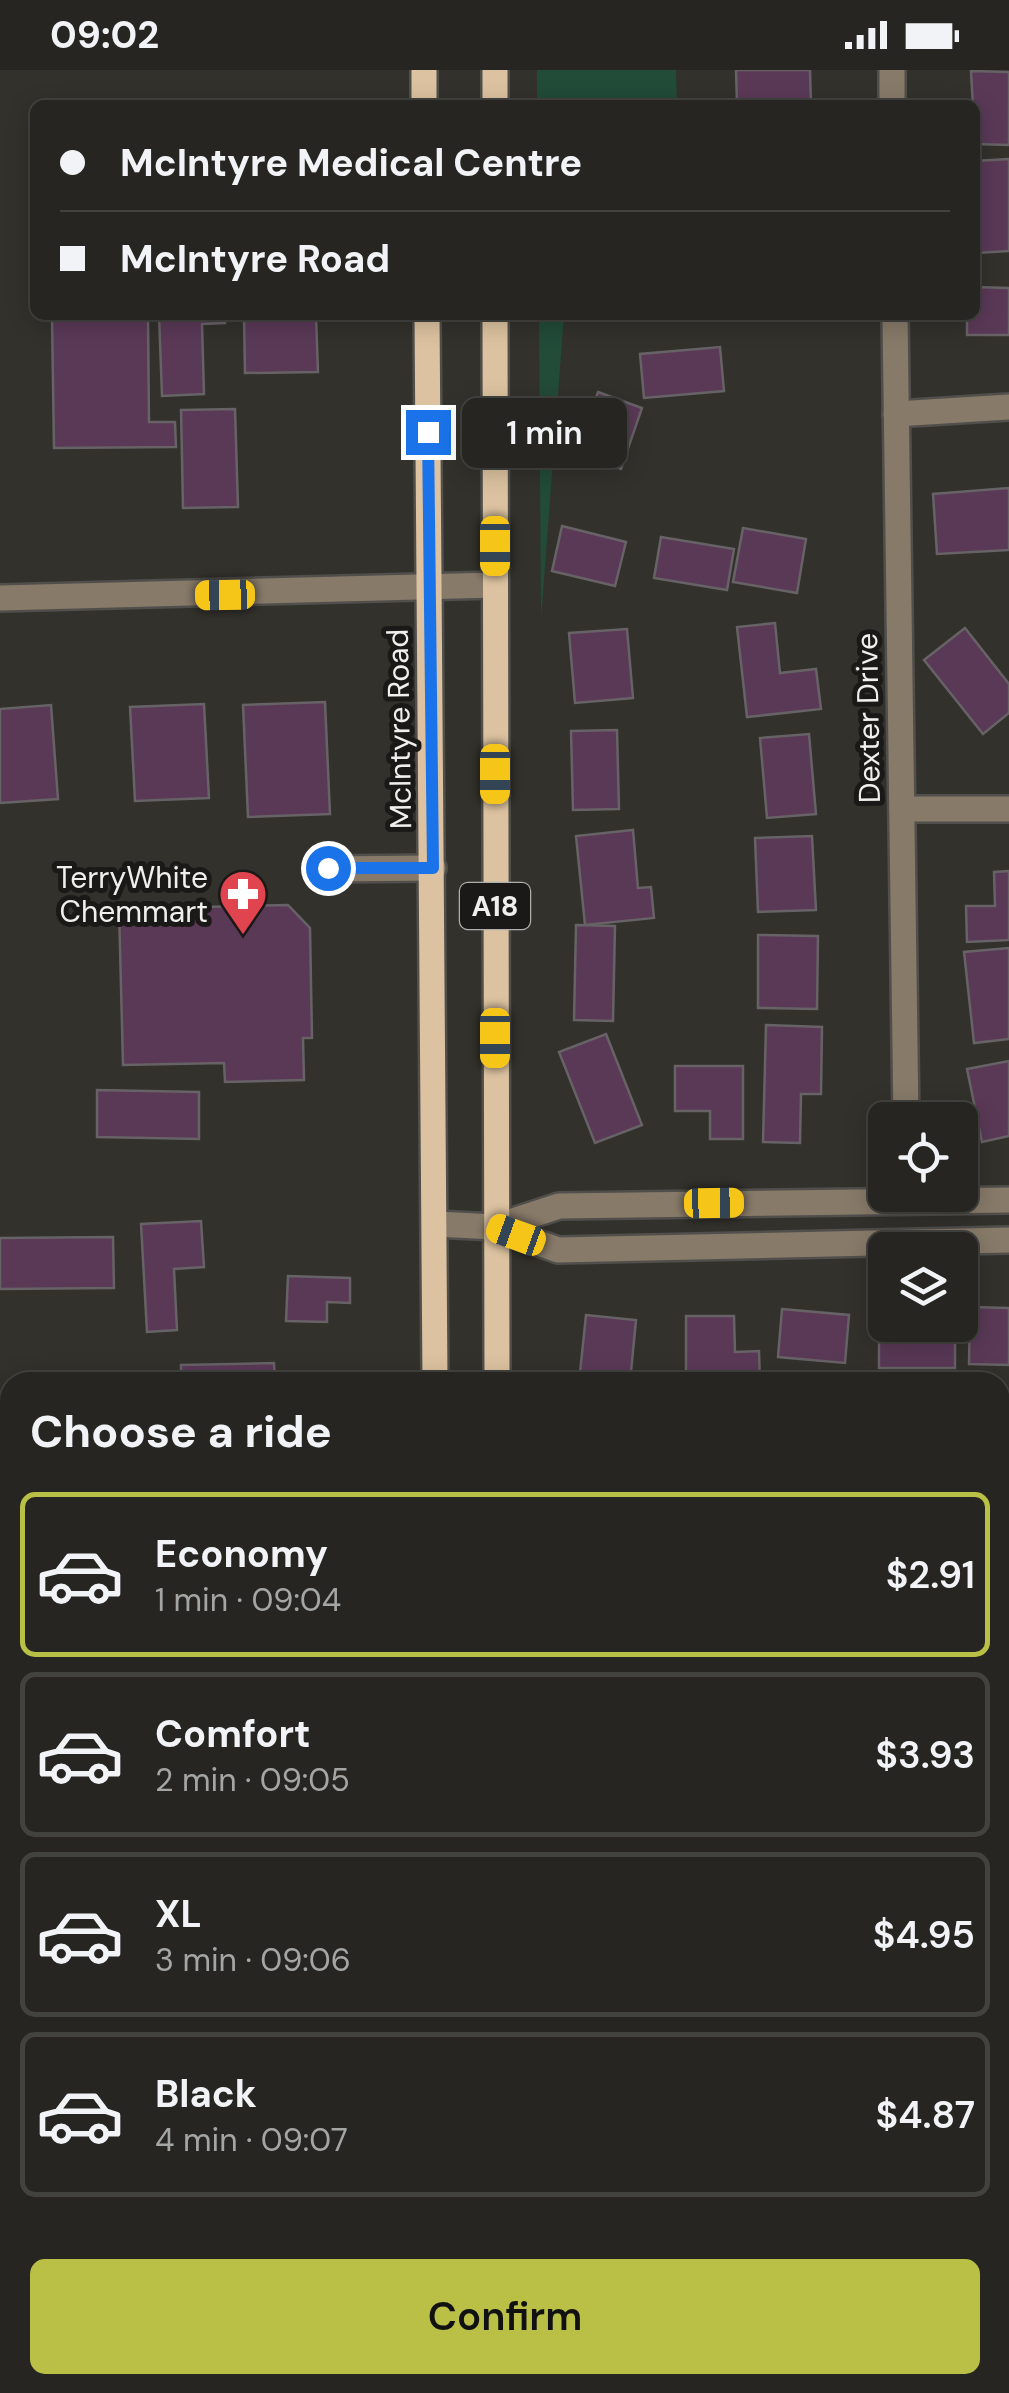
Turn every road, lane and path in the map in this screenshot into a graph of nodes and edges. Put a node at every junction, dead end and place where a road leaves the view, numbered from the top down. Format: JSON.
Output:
{"nodes":[{"id":1,"x":424,"y":70,"type":"edge"},
{"id":2,"x":495,"y":70,"type":"edge"},
{"id":3,"x":892,"y":70,"type":"edge"},
{"id":4,"x":424,"y":100,"type":"edge"},
{"id":5,"x":495,"y":100,"type":"edge"},
{"id":6,"x":892,"y":100,"type":"edge"},
{"id":7,"x":427,"y":320,"type":"edge"},
{"id":8,"x":495,"y":320,"type":"edge"},
{"id":9,"x":895,"y":320,"type":"edge"},
{"id":10,"x":1009,"y":408,"type":"edge"},
{"id":11,"x":896,"y":414,"type":"junction"},
{"id":12,"x":495,"y":585,"type":"junction"},
{"id":13,"x":430,"y":587,"type":"junction"},
{"id":14,"x":0,"y":598,"type":"edge"},
{"id":15,"x":1009,"y":809,"type":"edge"},
{"id":16,"x":902,"y":810,"type":"junction"},
{"id":17,"x":328,"y":868,"type":"dead end"},
{"id":18,"x":433,"y":868,"type":"junction"},
{"id":19,"x":906,"y":1102,"type":"edge"},
{"id":20,"x":868,"y":1198,"type":"edge"},
{"id":21,"x":978,"y":1199,"type":"edge"},
{"id":22,"x":1009,"y":1200,"type":"edge"},
{"id":23,"x":436,"y":1224,"type":"junction"},
{"id":24,"x":495,"y":1227,"type":"junction"},
{"id":25,"x":1009,"y":1240,"type":"edge"},
{"id":26,"x":978,"y":1241,"type":"edge"},
{"id":27,"x":868,"y":1243,"type":"edge"},
{"id":28,"x":435,"y":1372,"type":"edge"},
{"id":29,"x":497,"y":1372,"type":"edge"}],
"edges":[{"from":1,"to":4,"type":"main road"},
{"from":2,"to":5,"type":"main road"},
{"from":3,"to":6,"type":"street"},
{"from":7,"to":13,"type":"main road","name":"McIntyre Road","number":"A18"},
{"from":8,"to":12,"type":"main road","number":"A18"},
{"from":9,"to":11,"type":"street","name":"Dexter Drive"},
{"from":10,"to":11,"type":"street"},
{"from":11,"to":16,"type":"street","name":"Dexter Drive"},
{"from":12,"to":13,"type":"street"},
{"from":12,"to":24,"type":"main road","number":"A18"},
{"from":13,"to":14,"type":"street"},
{"from":13,"to":18,"type":"main road","name":"McIntyre Road","number":"A18"},
{"from":15,"to":16,"type":"street"},
{"from":16,"to":19,"type":"street","name":"Dexter Drive"},
{"from":17,"to":18,"type":"street"},
{"from":18,"to":23,"type":"main road","name":"McIntyre Road","number":"A18"},
{"from":20,"to":24,"type":"street"},
{"from":21,"to":22,"type":"street"},
{"from":23,"to":24,"type":"street"},
{"from":23,"to":28,"type":"main road","name":"McIntyre Road","number":"A18"},
{"from":24,"to":27,"type":"street"},
{"from":24,"to":29,"type":"main road","number":"A18"},
{"from":25,"to":26,"type":"street"}]}
